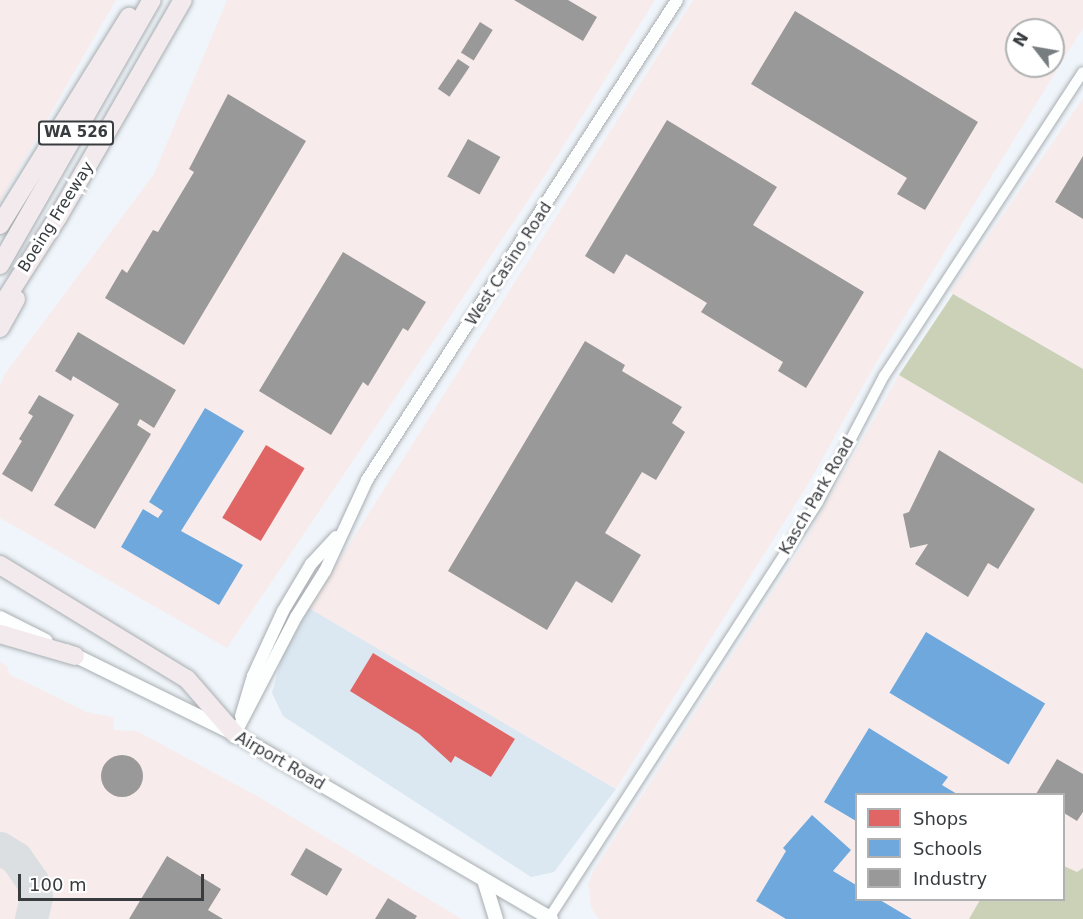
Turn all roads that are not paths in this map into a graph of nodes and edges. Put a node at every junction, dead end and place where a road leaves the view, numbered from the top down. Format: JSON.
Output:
{"nodes":[{"id":1,"x":140,"y":0,"type":"edge"},
{"id":2,"x":152,"y":0,"type":"edge"},
{"id":3,"x":183,"y":0,"type":"edge"},
{"id":4,"x":677,"y":0,"type":"edge"},
{"id":5,"x":1083,"y":72,"type":"edge"},
{"id":6,"x":58,"y":217,"type":"junction"},
{"id":7,"x":0,"y":225,"type":"edge"},
{"id":8,"x":0,"y":265,"type":"edge"},
{"id":9,"x":0,"y":308,"type":"edge"},
{"id":10,"x":0,"y":328,"type":"edge"},
{"id":11,"x":0,"y":565,"type":"edge"},
{"id":12,"x":0,"y":618,"type":"edge"},
{"id":13,"x":0,"y":634,"type":"edge"},
{"id":14,"x":75,"y":656,"type":"junction"},
{"id":15,"x":235,"y":734,"type":"junction"},
{"id":16,"x":484,"y":880,"type":"junction"},
{"id":17,"x":496,"y":919,"type":"edge"},
{"id":18,"x":550,"y":919,"type":"edge"}],
"edges":[{"from":1,"to":7,"type":"highway"},
{"from":2,"to":8,"type":"highway","name":"Boeing Freeway","number":"WA 526"},
{"from":3,"to":6,"type":"highway","name":"Boeing Freeway","number":"WA 526"},
{"from":4,"to":15,"type":"street","name":"West Casino Road"},
{"from":5,"to":18,"type":"street","name":"Kasch Park Road"},
{"from":6,"to":9,"type":"highway","name":"Boeing Freeway","number":"WA 526"},
{"from":6,"to":10,"type":"highway"},
{"from":11,"to":15,"type":"highway"},
{"from":12,"to":14,"type":"main road","name":"Airport Road"},
{"from":13,"to":14,"type":"highway"},
{"from":14,"to":15,"type":"main road","name":"Airport Road"},
{"from":15,"to":16,"type":"main road","name":"Airport Road"},
{"from":16,"to":17,"type":"main road"},
{"from":16,"to":18,"type":"main road","name":"Airport Road"}]}
